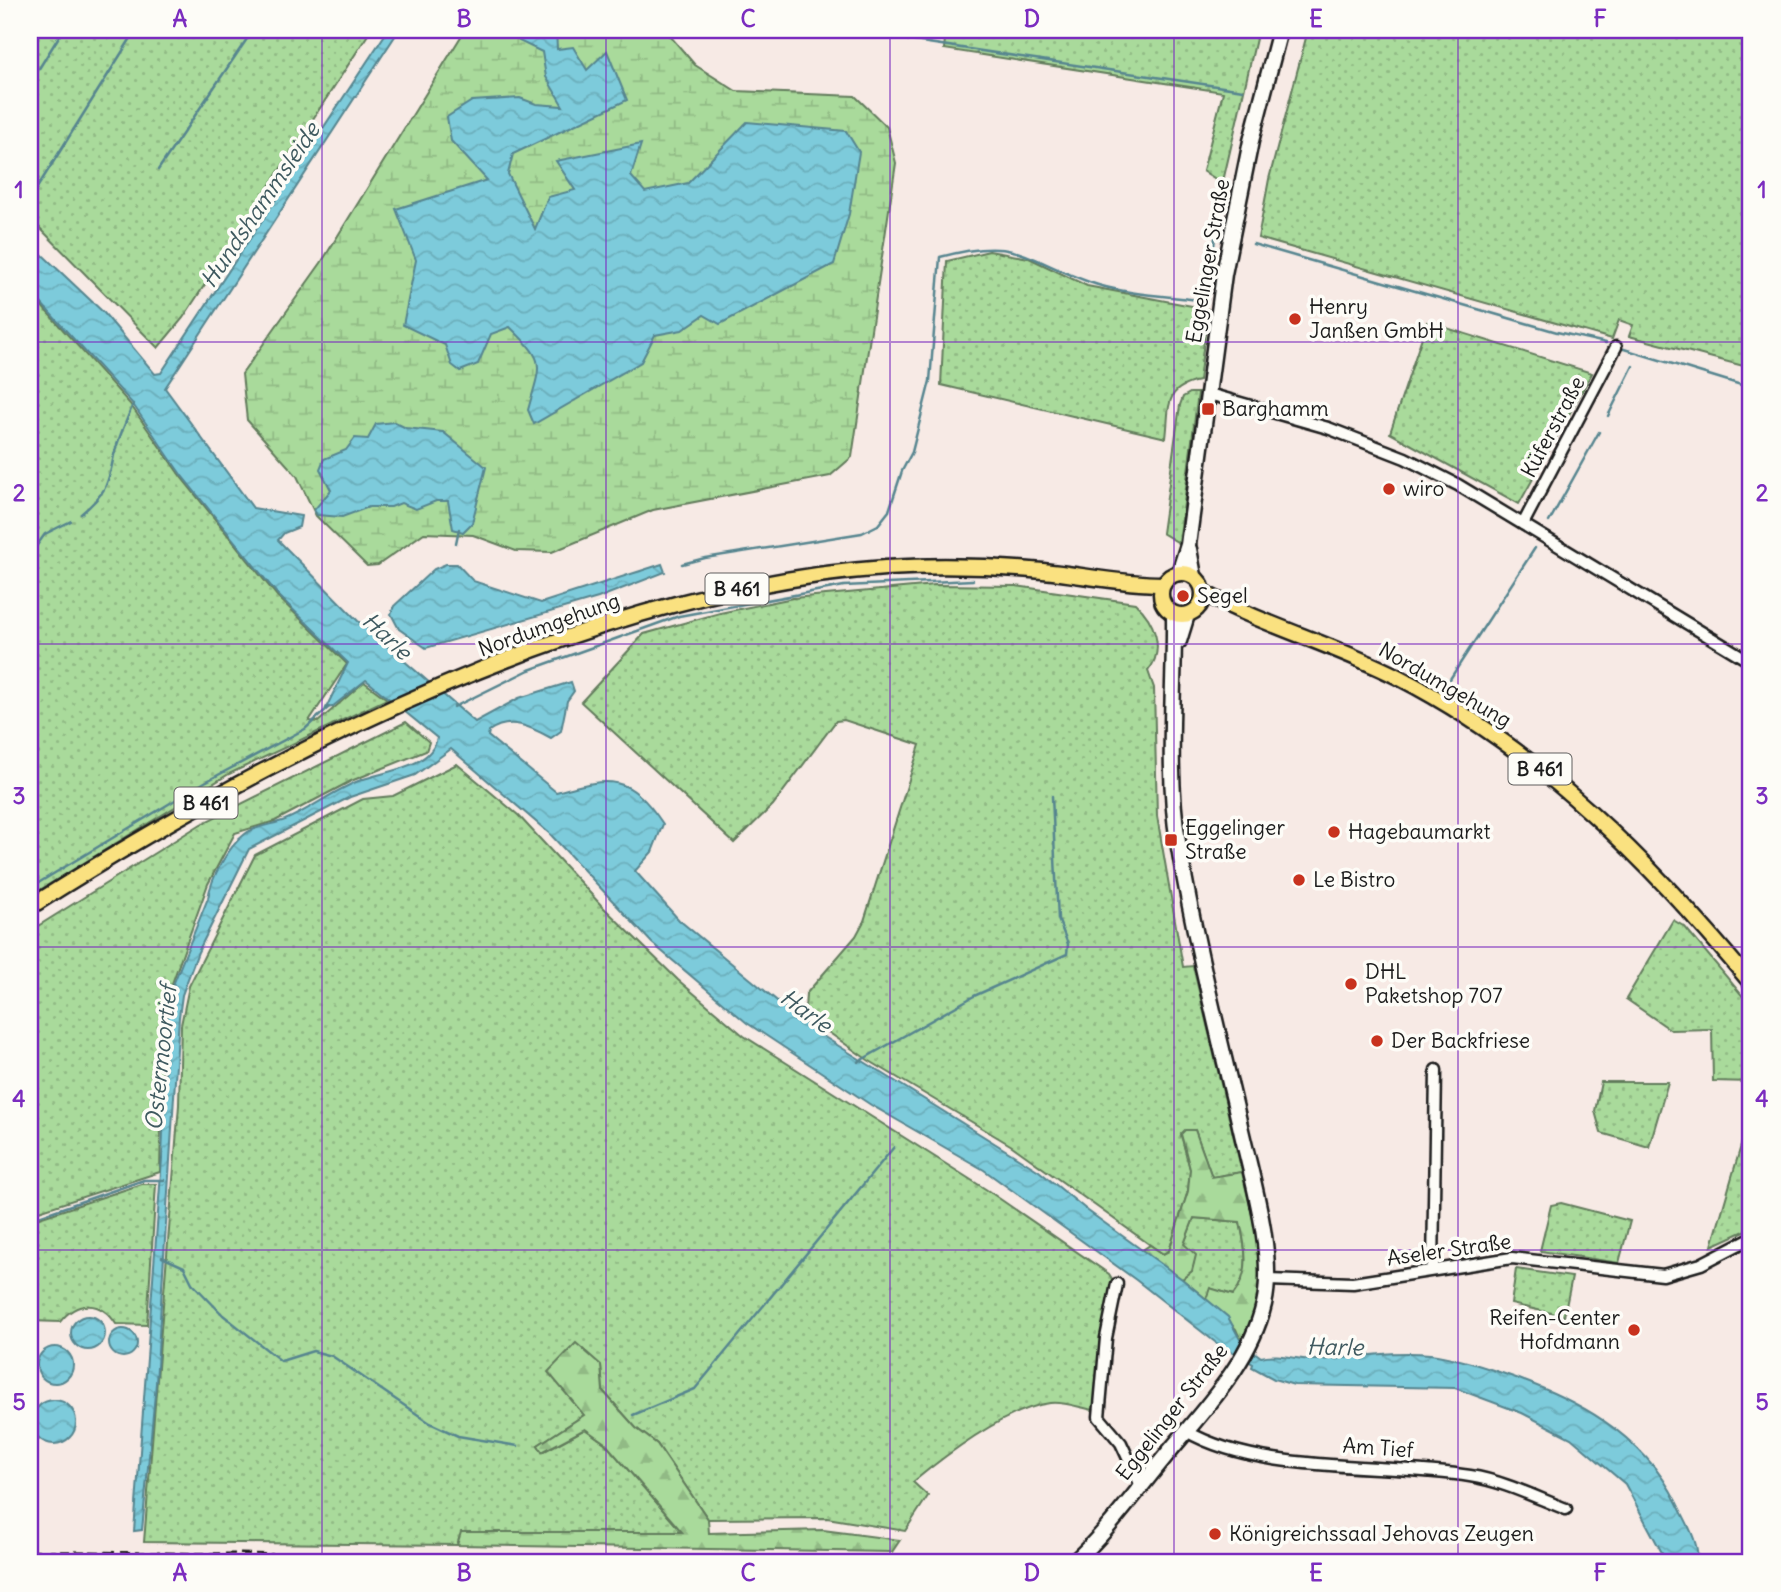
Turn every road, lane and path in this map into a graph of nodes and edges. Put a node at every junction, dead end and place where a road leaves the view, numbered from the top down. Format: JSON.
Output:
{"nodes":[{"id":1,"x":1280,"y":30,"type":"edge"},
{"id":2,"x":1616,"y":347,"type":"dead end"},
{"id":3,"x":1209,"y":394,"type":"junction"},
{"id":4,"x":1523,"y":524,"type":"junction"},
{"id":5,"x":1187,"y":574,"type":"junction"},
{"id":6,"x":1162,"y":591,"type":"junction"},
{"id":7,"x":1202,"y":599,"type":"junction"},
{"id":8,"x":1180,"y":615,"type":"junction"},
{"id":9,"x":1751,"y":662,"type":"edge"},
{"id":10,"x":30,"y":907,"type":"edge"},
{"id":11,"x":1751,"y":983,"type":"edge"},
{"id":12,"x":1436,"y":1070,"type":"dead end"},
{"id":13,"x":1751,"y":1238,"type":"edge"},
{"id":14,"x":1433,"y":1269,"type":"junction"},
{"id":15,"x":1268,"y":1280,"type":"junction"},
{"id":16,"x":1117,"y":1284,"type":"dead end"},
{"id":17,"x":1185,"y":1431,"type":"junction"},
{"id":18,"x":1141,"y":1486,"type":"junction"},
{"id":19,"x":1566,"y":1509,"type":"dead end"},
{"id":20,"x":1074,"y":1562,"type":"edge"}],
"edges":[{"from":1,"to":3,"type":"street","name":"Eggelinger Straße"},
{"from":2,"to":4,"type":"street","name":"Küferstraße"},
{"from":3,"to":4,"type":"street"},
{"from":3,"to":5,"type":"street","name":"Eggelinger Straße"},
{"from":4,"to":9,"type":"street"},
{"from":5,"to":6,"type":"main road"},
{"from":5,"to":7,"type":"main road"},
{"from":6,"to":8,"type":"main road"},
{"from":6,"to":10,"type":"main road","name":"Nordumgehung","number":"B 461"},
{"from":7,"to":8,"type":"main road"},
{"from":7,"to":11,"type":"main road","name":"Nordumgehung","number":"B 461"},
{"from":8,"to":15,"type":"street","name":"Eggelinger Straße"},
{"from":12,"to":14,"type":"street"},
{"from":13,"to":14,"type":"street","name":"Aseler Straße"},
{"from":14,"to":15,"type":"street","name":"Aseler Straße"},
{"from":15,"to":17,"type":"street","name":"Eggelinger Straße"},
{"from":16,"to":18,"type":"street"},
{"from":17,"to":18,"type":"street","name":"Eggelinger Straße"},
{"from":17,"to":19,"type":"street","name":"Am Tief"},
{"from":18,"to":20,"type":"street","name":"Eggelinger Straße"}]}
